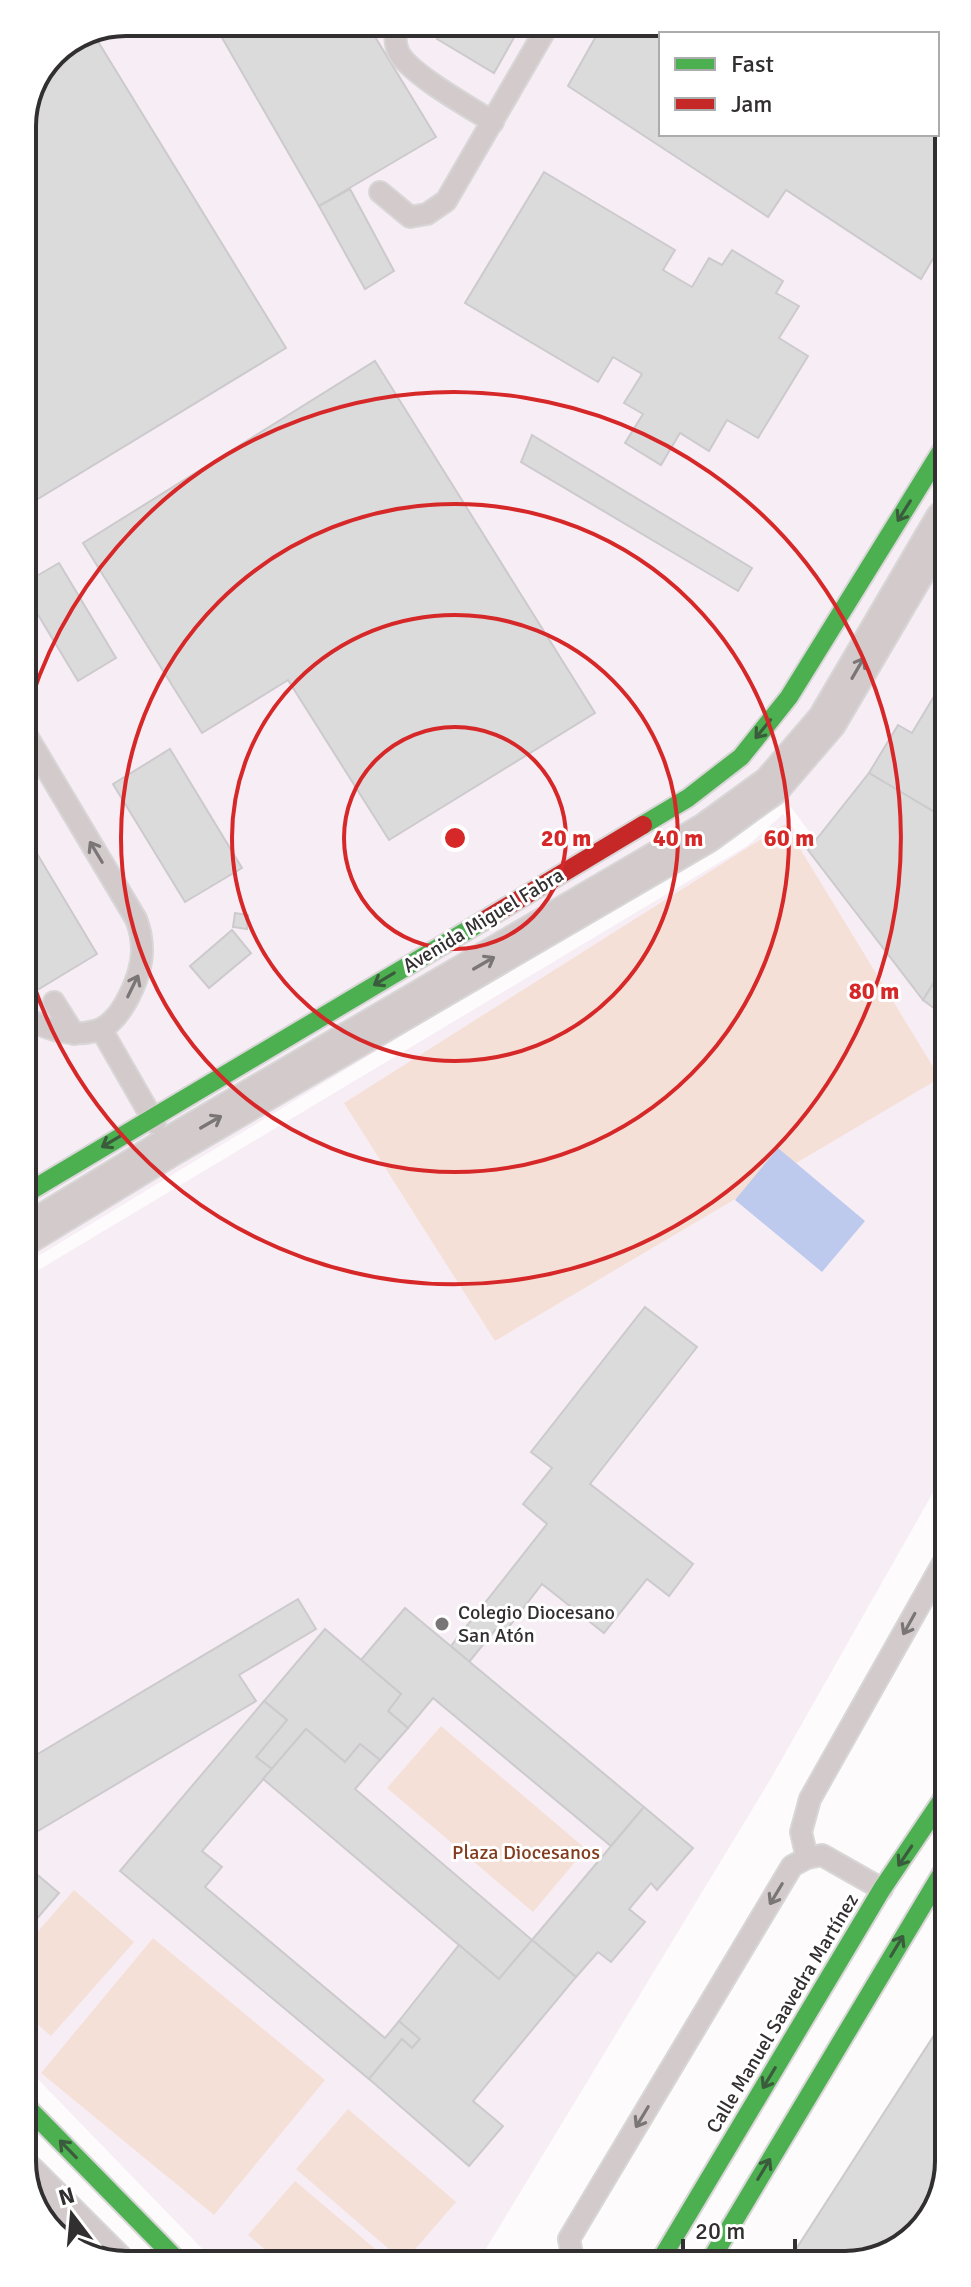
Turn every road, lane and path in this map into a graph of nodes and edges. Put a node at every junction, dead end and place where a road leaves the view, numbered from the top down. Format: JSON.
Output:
{"nodes":[{"id":1,"x":396,"y":36,"type":"edge"},
{"id":2,"x":542,"y":36,"type":"edge"},
{"id":3,"x":493,"y":122,"type":"junction"},
{"id":4,"x":380,"y":192,"type":"dead end"},
{"id":5,"x":935,"y":461,"type":"edge"},
{"id":6,"x":935,"y":537,"type":"edge"},
{"id":7,"x":36,"y":751,"type":"edge"},
{"id":8,"x":54,"y":1002,"type":"dead end"},
{"id":9,"x":36,"y":1024,"type":"edge"},
{"id":10,"x":101,"y":1029,"type":"junction"},
{"id":11,"x":74,"y":1034,"type":"junction"},
{"id":12,"x":160,"y":1132,"type":"junction"},
{"id":13,"x":36,"y":1189,"type":"edge"},
{"id":14,"x":36,"y":1227,"type":"edge"},
{"id":15,"x":935,"y":1581,"type":"edge"},
{"id":16,"x":935,"y":1810,"type":"edge"},
{"id":17,"x":807,"y":1858,"type":"junction"},
{"id":18,"x":935,"y":1884,"type":"edge"},
{"id":19,"x":882,"y":1889,"type":"junction"},
{"id":20,"x":36,"y":2116,"type":"edge"},
{"id":21,"x":41,"y":2189,"type":"edge"},
{"id":22,"x":98,"y":2246,"type":"edge"},
{"id":23,"x":168,"y":2251,"type":"edge"},
{"id":24,"x":571,"y":2251,"type":"edge"},
{"id":25,"x":666,"y":2251,"type":"edge"},
{"id":26,"x":716,"y":2251,"type":"edge"}],
"edges":[{"from":1,"to":3,"type":"lane"},
{"from":2,"to":3,"type":"lane"},
{"from":3,"to":4,"type":"lane"},
{"from":5,"to":12,"type":"street","name":"Avenida Miguel Fabra","one_way":true},
{"from":12,"to":6,"type":"street","name":"Avenida Miguel Fabra","one_way":true},
{"from":10,"to":7,"type":"lane","one_way":true},
{"from":8,"to":11,"type":"lane"},
{"from":9,"to":11,"type":"lane"},
{"from":10,"to":11,"type":"lane"},
{"from":10,"to":12,"type":"lane"},
{"from":12,"to":13,"type":"street","name":"Avenida Miguel Fabra","one_way":true},
{"from":12,"to":14,"type":"street","name":"Avenida Miguel Fabra"},
{"from":15,"to":17,"type":"lane","one_way":true},
{"from":16,"to":19,"type":"street","name":"Calle Manuel Saavedra Martínez","one_way":true},
{"from":17,"to":19,"type":"lane"},
{"from":17,"to":24,"type":"lane","one_way":true},
{"from":26,"to":18,"type":"street","one_way":true},
{"from":19,"to":25,"type":"street","name":"Calle Manuel Saavedra Martínez","one_way":true},
{"from":23,"to":20,"type":"street","one_way":true},
{"from":21,"to":22,"type":"street"}]}
